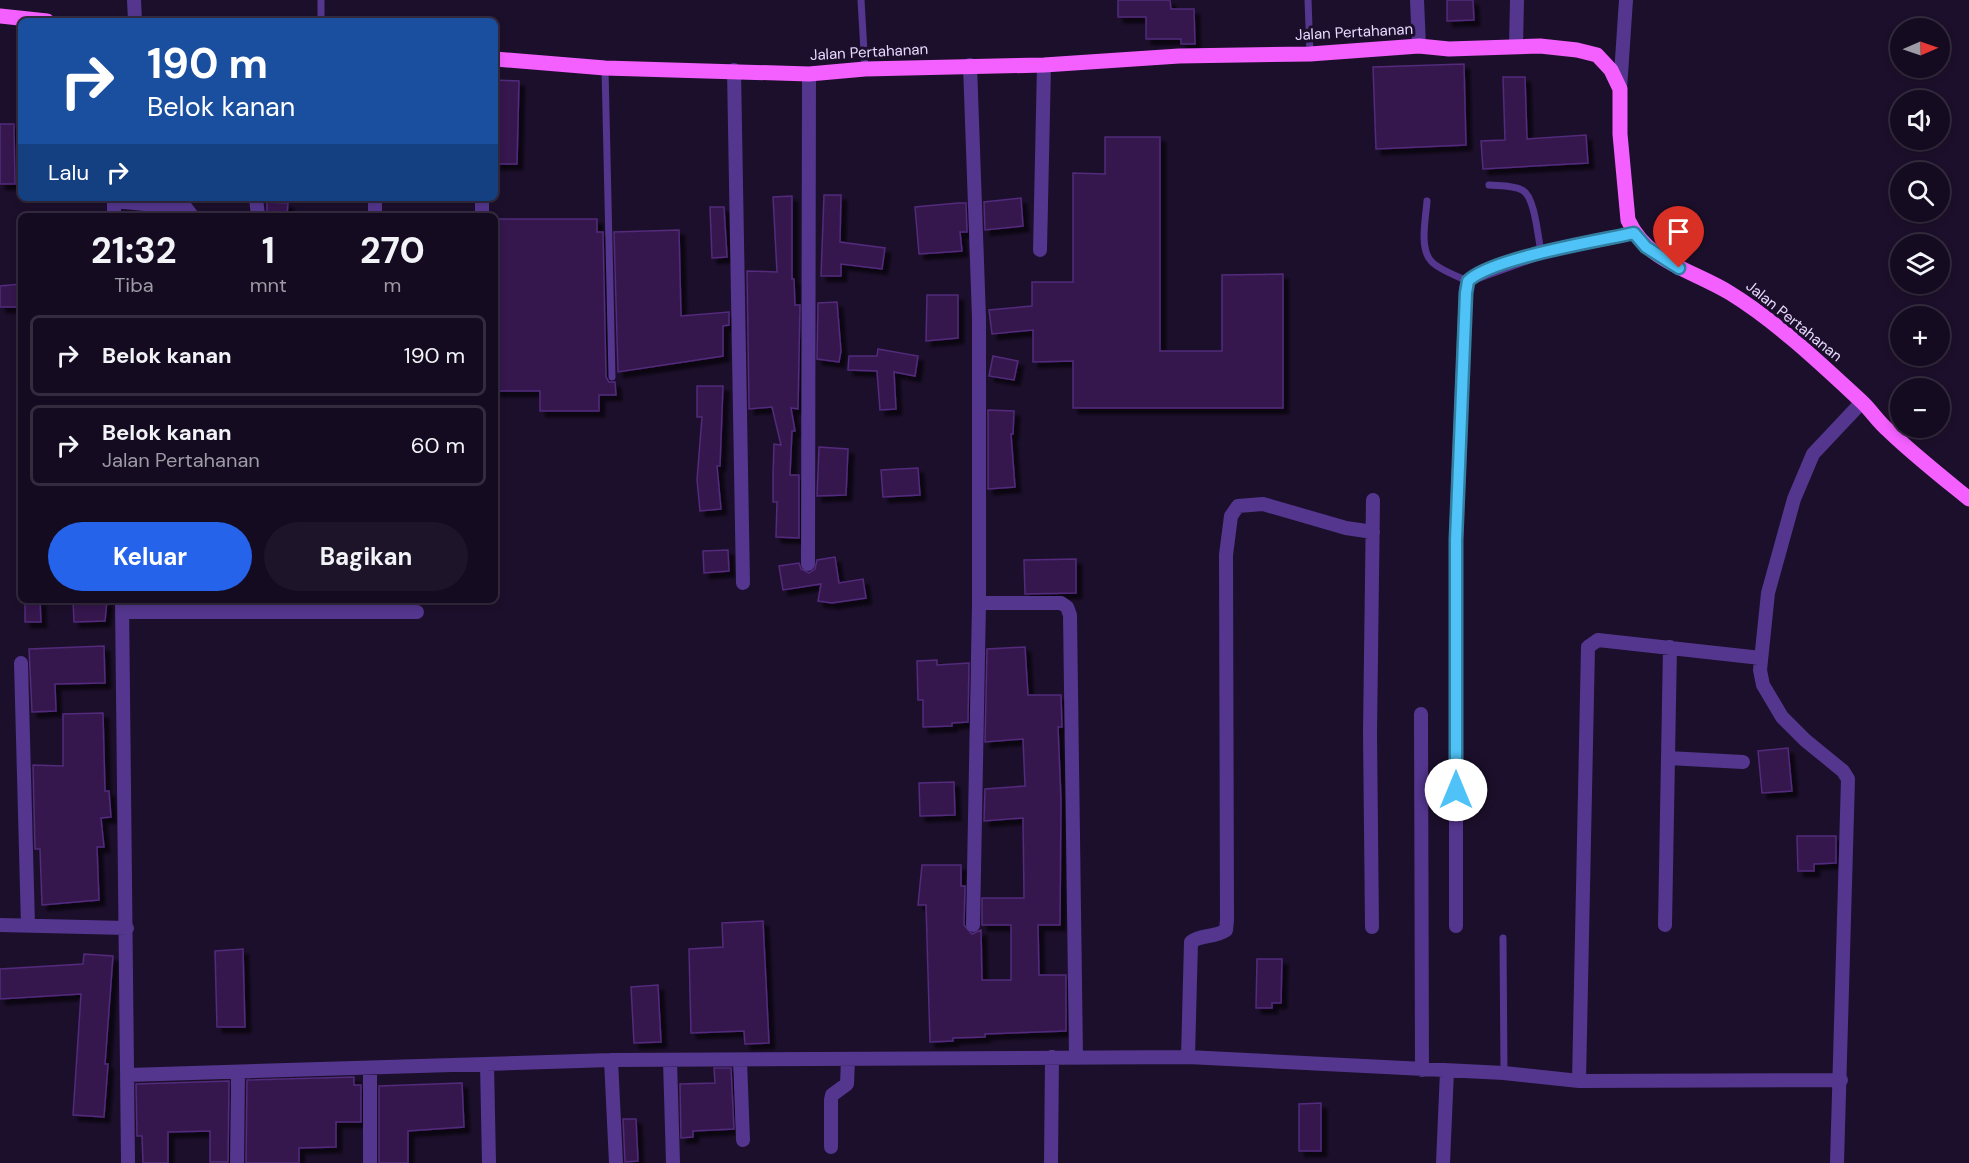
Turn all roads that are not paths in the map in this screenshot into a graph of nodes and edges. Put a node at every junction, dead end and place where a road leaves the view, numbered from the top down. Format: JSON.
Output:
{"nodes":[{"id":1,"x":134,"y":0,"type":"edge"},
{"id":2,"x":321,"y":0,"type":"edge"},
{"id":3,"x":861,"y":0,"type":"edge"},
{"id":4,"x":1308,"y":0,"type":"edge"},
{"id":5,"x":1417,"y":0,"type":"edge"},
{"id":6,"x":1517,"y":0,"type":"edge"},
{"id":7,"x":1626,"y":0,"type":"edge"},
{"id":8,"x":0,"y":16,"type":"edge"},
{"id":9,"x":19,"y":18,"type":"edge"},
{"id":10,"x":135,"y":18,"type":"edge"},
{"id":11,"x":321,"y":18,"type":"edge"},
{"id":12,"x":1419,"y":46,"type":"junction"},
{"id":13,"x":1516,"y":47,"type":"junction"},
{"id":14,"x":1310,"y":54,"type":"junction"},
{"id":15,"x":498,"y":59,"type":"edge"},
{"id":16,"x":970,"y":65,"type":"junction"},
{"id":17,"x":1044,"y":65,"type":"junction"},
{"id":18,"x":605,"y":68,"type":"junction"},
{"id":19,"x":865,"y":69,"type":"junction"},
{"id":20,"x":734,"y":70,"type":"junction"},
{"id":21,"x":809,"y":74,"type":"junction"},
{"id":22,"x":1620,"y":89,"type":"junction"},
{"id":23,"x":1489,"y":185,"type":"dead end"},
{"id":24,"x":123,"y":201,"type":"edge"},
{"id":25,"x":1427,"y":201,"type":"dead end"},
{"id":26,"x":190,"y":213,"type":"edge"},
{"id":27,"x":1634,"y":233,"type":"junction"},
{"id":28,"x":1040,"y":250,"type":"dead end"},
{"id":29,"x":1541,"y":252,"type":"junction"},
{"id":30,"x":1468,"y":281,"type":"junction"},
{"id":31,"x":612,"y":378,"type":"dead end"},
{"id":32,"x":1862,"y":402,"type":"junction"},
{"id":33,"x":1374,"y":500,"type":"dead end"},
{"id":34,"x":1969,"y":500,"type":"edge"},
{"id":35,"x":1373,"y":532,"type":"junction"},
{"id":36,"x":808,"y":564,"type":"dead end"},
{"id":37,"x":743,"y":583,"type":"dead end"},
{"id":38,"x":979,"y":603,"type":"junction"},
{"id":39,"x":258,"y":605,"type":"edge"},
{"id":40,"x":122,"y":606,"type":"edge"},
{"id":41,"x":417,"y":612,"type":"dead end"},
{"id":42,"x":1670,"y":647,"type":"junction"},
{"id":43,"x":1761,"y":658,"type":"junction"},
{"id":44,"x":21,"y":663,"type":"dead end"},
{"id":45,"x":1421,"y":714,"type":"dead end"},
{"id":46,"x":1668,"y":758,"type":"junction"},
{"id":47,"x":1743,"y":762,"type":"dead end"},
{"id":48,"x":0,"y":925,"type":"edge"},
{"id":49,"x":1665,"y":925,"type":"dead end"},
{"id":50,"x":28,"y":926,"type":"junction"},
{"id":51,"x":973,"y":926,"type":"dead end"},
{"id":52,"x":1456,"y":926,"type":"dead end"},
{"id":53,"x":1372,"y":927,"type":"dead end"},
{"id":54,"x":126,"y":928,"type":"junction"},
{"id":55,"x":1503,"y":938,"type":"dead end"},
{"id":56,"x":1052,"y":1057,"type":"junction"},
{"id":57,"x":1076,"y":1057,"type":"junction"},
{"id":58,"x":1188,"y":1057,"type":"junction"},
{"id":59,"x":848,"y":1059,"type":"junction"},
{"id":60,"x":611,"y":1060,"type":"junction"},
{"id":61,"x":740,"y":1060,"type":"junction"},
{"id":62,"x":670,"y":1061,"type":"junction"},
{"id":63,"x":488,"y":1064,"type":"junction"},
{"id":64,"x":370,"y":1069,"type":"junction"},
{"id":65,"x":1422,"y":1070,"type":"junction"},
{"id":66,"x":1447,"y":1071,"type":"junction"},
{"id":67,"x":238,"y":1072,"type":"junction"},
{"id":68,"x":1504,"y":1073,"type":"junction"},
{"id":69,"x":128,"y":1075,"type":"junction"},
{"id":70,"x":1841,"y":1080,"type":"junction"},
{"id":71,"x":1579,"y":1081,"type":"junction"},
{"id":72,"x":743,"y":1140,"type":"dead end"},
{"id":73,"x":831,"y":1147,"type":"dead end"},
{"id":74,"x":128,"y":1163,"type":"edge"},
{"id":75,"x":237,"y":1163,"type":"edge"},
{"id":76,"x":370,"y":1163,"type":"edge"},
{"id":77,"x":489,"y":1163,"type":"edge"},
{"id":78,"x":616,"y":1163,"type":"edge"},
{"id":79,"x":673,"y":1163,"type":"edge"},
{"id":80,"x":1051,"y":1163,"type":"edge"},
{"id":81,"x":1443,"y":1163,"type":"edge"},
{"id":82,"x":1837,"y":1163,"type":"edge"}],
"edges":[{"from":1,"to":10,"type":"street"},
{"from":2,"to":11,"type":"lane"},
{"from":3,"to":19,"type":"lane"},
{"from":4,"to":14,"type":"lane"},
{"from":5,"to":12,"type":"street"},
{"from":6,"to":13,"type":"street"},
{"from":7,"to":22,"type":"street"},
{"from":8,"to":9,"type":"main road"},
{"from":12,"to":13,"type":"main road","name":"Jalan Pertahanan"},
{"from":12,"to":14,"type":"main road","name":"Jalan Pertahanan"},
{"from":13,"to":22,"type":"main road","name":"Jalan Pertahanan"},
{"from":14,"to":17,"type":"main road","name":"Jalan Pertahanan"},
{"from":15,"to":18,"type":"main road","name":"Jalan Pertahanan"},
{"from":16,"to":17,"type":"main road","name":"Jalan Pertahanan"},
{"from":16,"to":19,"type":"main road","name":"Jalan Pertahanan"},
{"from":16,"to":38,"type":"street"},
{"from":17,"to":28,"type":"street"},
{"from":18,"to":20,"type":"main road","name":"Jalan Pertahanan"},
{"from":18,"to":31,"type":"lane"},
{"from":19,"to":21,"type":"main road","name":"Jalan Pertahanan"},
{"from":20,"to":21,"type":"main road","name":"Jalan Pertahanan"},
{"from":20,"to":37,"type":"street"},
{"from":21,"to":36,"type":"street"},
{"from":22,"to":27,"type":"main road"},
{"from":23,"to":29,"type":"lane"},
{"from":24,"to":26,"type":"street"},
{"from":25,"to":30,"type":"lane"},
{"from":27,"to":29,"type":"street"},
{"from":27,"to":32,"type":"main road","name":"Jalan Pertahanan"},
{"from":29,"to":30,"type":"street"},
{"from":30,"to":52,"type":"street"},
{"from":32,"to":34,"type":"main road","name":"Jalan Pertahanan"},
{"from":32,"to":43,"type":"street"},
{"from":33,"to":35,"type":"street"},
{"from":35,"to":53,"type":"street"},
{"from":35,"to":58,"type":"street"},
{"from":38,"to":51,"type":"street"},
{"from":38,"to":57,"type":"street"},
{"from":39,"to":40,"type":"street"},
{"from":39,"to":41,"type":"street"},
{"from":40,"to":54,"type":"street"},
{"from":42,"to":43,"type":"street"},
{"from":42,"to":46,"type":"street"},
{"from":42,"to":71,"type":"street"},
{"from":43,"to":70,"type":"street"},
{"from":44,"to":50,"type":"street"},
{"from":45,"to":65,"type":"street"},
{"from":46,"to":47,"type":"street"},
{"from":46,"to":49,"type":"street"},
{"from":48,"to":50,"type":"street"},
{"from":50,"to":54,"type":"street"},
{"from":54,"to":69,"type":"street"},
{"from":55,"to":68,"type":"lane"},
{"from":56,"to":57,"type":"street"},
{"from":56,"to":59,"type":"street"},
{"from":56,"to":80,"type":"street"},
{"from":57,"to":58,"type":"street"},
{"from":58,"to":65,"type":"street"},
{"from":59,"to":61,"type":"street"},
{"from":59,"to":73,"type":"street"},
{"from":60,"to":62,"type":"street"},
{"from":60,"to":63,"type":"street"},
{"from":60,"to":78,"type":"street"},
{"from":61,"to":62,"type":"street"},
{"from":61,"to":72,"type":"street"},
{"from":62,"to":79,"type":"street"},
{"from":63,"to":64,"type":"street"},
{"from":63,"to":77,"type":"street"},
{"from":64,"to":67,"type":"street"},
{"from":64,"to":76,"type":"street"},
{"from":65,"to":66,"type":"street"},
{"from":66,"to":68,"type":"street"},
{"from":66,"to":81,"type":"street"},
{"from":67,"to":69,"type":"street"},
{"from":67,"to":75,"type":"street"},
{"from":68,"to":71,"type":"street"},
{"from":69,"to":74,"type":"street"},
{"from":70,"to":71,"type":"street"},
{"from":70,"to":82,"type":"street"}]}
